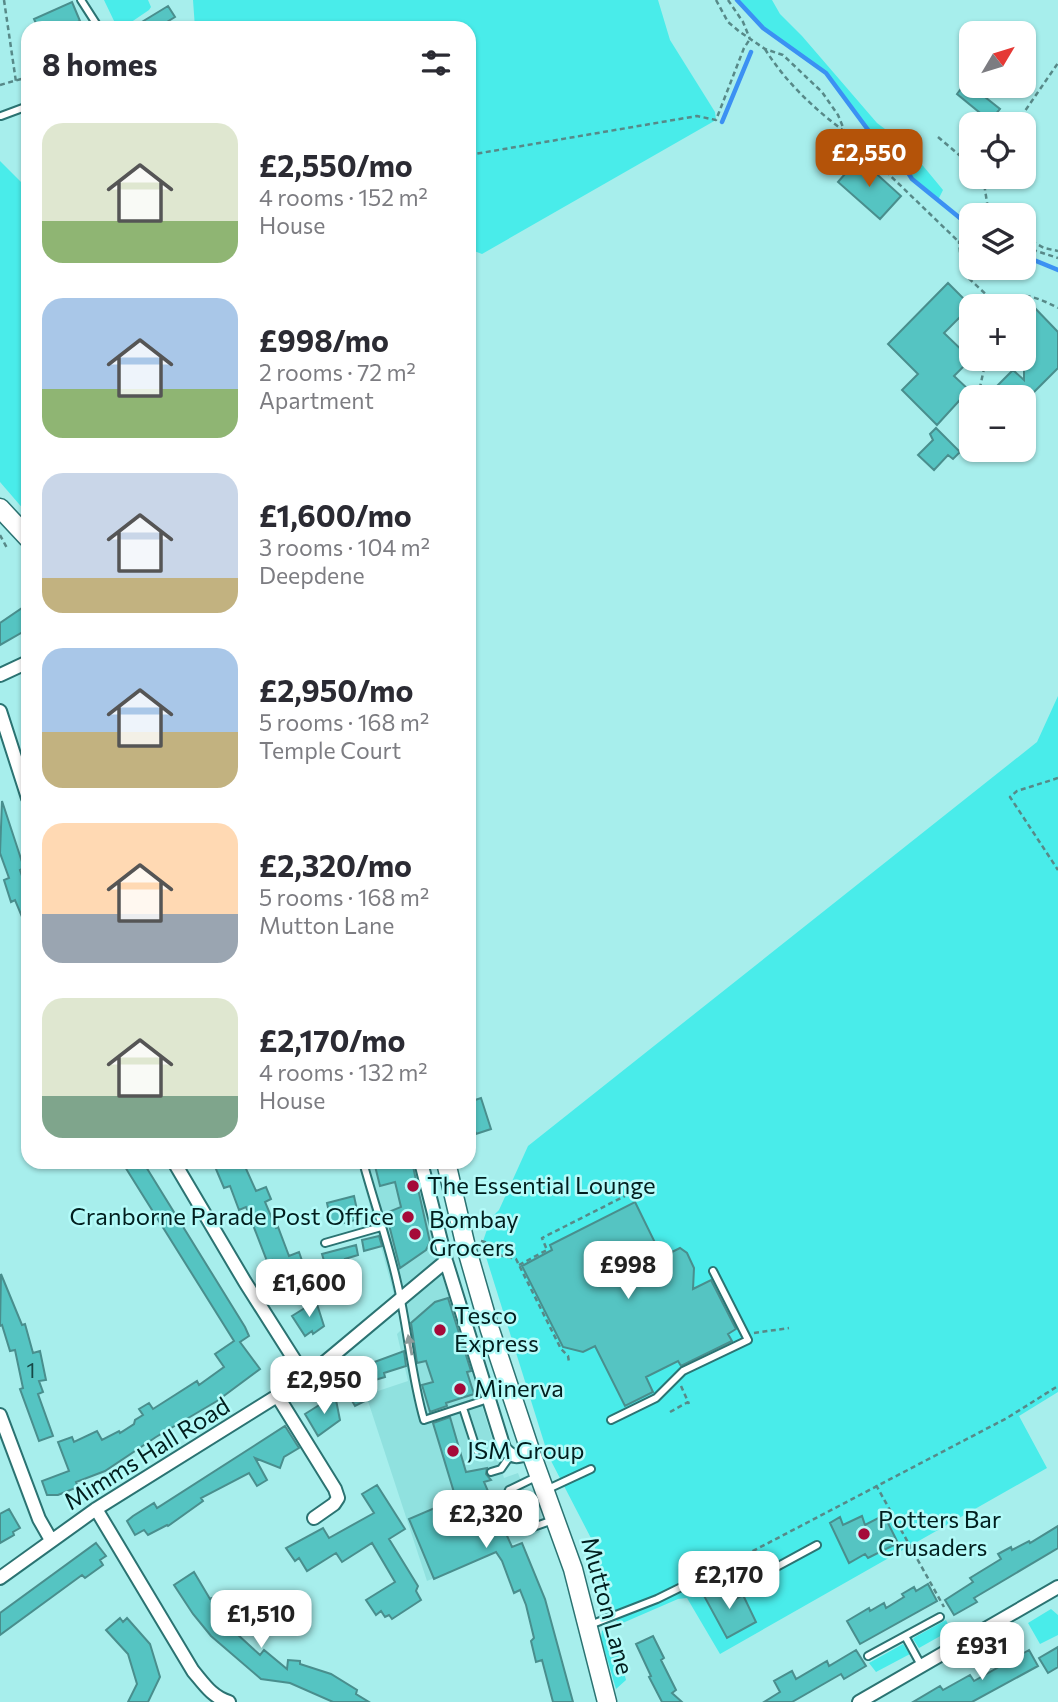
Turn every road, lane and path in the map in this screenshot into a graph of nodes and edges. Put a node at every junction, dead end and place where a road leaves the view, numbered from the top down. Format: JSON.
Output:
{"nodes":[{"id":1,"x":4,"y":0,"type":"edge"},
{"id":2,"x":81,"y":0,"type":"edge"},
{"id":3,"x":716,"y":0,"type":"edge"},
{"id":4,"x":728,"y":0,"type":"edge"},
{"id":5,"x":94,"y":21,"type":"edge"},
{"id":6,"x":750,"y":39,"type":"junction"},
{"id":7,"x":765,"y":49,"type":"junction"},
{"id":8,"x":1058,"y":63,"type":"edge"},
{"id":9,"x":21,"y":80,"type":"edge"},
{"id":10,"x":16,"y":82,"type":"junction"},
{"id":11,"x":0,"y":85,"type":"edge"},
{"id":12,"x":21,"y":109,"type":"edge"},
{"id":13,"x":1024,"y":112,"type":"edge"},
{"id":14,"x":1,"y":116,"type":"edge"},
{"id":15,"x":845,"y":132,"type":"junction"},
{"id":16,"x":938,"y":137,"type":"dead end"},
{"id":17,"x":476,"y":154,"type":"edge"},
{"id":18,"x":959,"y":155,"type":"edge"},
{"id":19,"x":959,"y":242,"type":"edge"},
{"id":20,"x":1036,"y":244,"type":"edge"},
{"id":21,"x":1036,"y":251,"type":"edge"},
{"id":22,"x":1058,"y":251,"type":"edge"},
{"id":23,"x":1058,"y":258,"type":"edge"},
{"id":24,"x":971,"y":280,"type":"edge"},
{"id":25,"x":986,"y":294,"type":"edge"},
{"id":26,"x":1036,"y":297,"type":"edge"},
{"id":27,"x":1058,"y":309,"type":"edge"},
{"id":28,"x":0,"y":508,"type":"edge"},
{"id":29,"x":21,"y":530,"type":"edge"},
{"id":30,"x":0,"y":535,"type":"edge"},
{"id":31,"x":7,"y":548,"type":"dead end"},
{"id":32,"x":21,"y":665,"type":"edge"},
{"id":33,"x":0,"y":675,"type":"edge"},
{"id":34,"x":0,"y":711,"type":"edge"},
{"id":35,"x":21,"y":776,"type":"edge"},
{"id":36,"x":1058,"y":778,"type":"edge"},
{"id":37,"x":1058,"y":870,"type":"edge"},
{"id":38,"x":178,"y":1169,"type":"edge"},
{"id":39,"x":365,"y":1169,"type":"edge"},
{"id":40,"x":423,"y":1169,"type":"edge"},
{"id":41,"x":448,"y":1169,"type":"edge"},
{"id":42,"x":625,"y":1196,"type":"dead end"},
{"id":43,"x":381,"y":1227,"type":"junction"},
{"id":44,"x":475,"y":1240,"type":"dead end"},
{"id":45,"x":326,"y":1243,"type":"dead end"},
{"id":46,"x":446,"y":1261,"type":"junction"},
{"id":47,"x":519,"y":1265,"type":"junction"},
{"id":48,"x":713,"y":1271,"type":"dead end"},
{"id":49,"x":401,"y":1300,"type":"junction"},
{"id":50,"x":789,"y":1328,"type":"dead end"},
{"id":51,"x":745,"y":1334,"type":"junction"},
{"id":52,"x":569,"y":1362,"type":"dead end"},
{"id":53,"x":677,"y":1377,"type":"junction"},
{"id":54,"x":306,"y":1378,"type":"junction"},
{"id":55,"x":1058,"y":1386,"type":"edge"},
{"id":56,"x":278,"y":1397,"type":"junction"},
{"id":57,"x":490,"y":1399,"type":"junction"},
{"id":58,"x":463,"y":1408,"type":"junction"},
{"id":59,"x":670,"y":1412,"type":"dead end"},
{"id":60,"x":0,"y":1415,"type":"edge"},
{"id":61,"x":611,"y":1420,"type":"dead end"},
{"id":62,"x":477,"y":1451,"type":"dead end"},
{"id":63,"x":531,"y":1453,"type":"junction"},
{"id":64,"x":510,"y":1456,"type":"junction"},
{"id":65,"x":591,"y":1469,"type":"dead end"},
{"id":66,"x":491,"y":1472,"type":"dead end"},
{"id":67,"x":543,"y":1483,"type":"junction"},
{"id":68,"x":876,"y":1485,"type":"junction"},
{"id":69,"x":96,"y":1509,"type":"junction"},
{"id":70,"x":314,"y":1518,"type":"dead end"},
{"id":71,"x":556,"y":1519,"type":"junction"},
{"id":72,"x":51,"y":1540,"type":"junction"},
{"id":73,"x":817,"y":1545,"type":"dead end"},
{"id":74,"x":720,"y":1568,"type":"junction"},
{"id":75,"x":0,"y":1578,"type":"edge"},
{"id":76,"x":1057,"y":1589,"type":"edge"},
{"id":77,"x":944,"y":1615,"type":"joint"},
{"id":78,"x":590,"y":1625,"type":"junction"},
{"id":79,"x":905,"y":1636,"type":"junction"},
{"id":80,"x":868,"y":1656,"type":"dead end"},
{"id":81,"x":922,"y":1667,"type":"junction"},
{"id":82,"x":221,"y":1701,"type":"edge"},
{"id":83,"x":607,"y":1702,"type":"edge"},
{"id":84,"x":859,"y":1702,"type":"edge"}],
"edges":[{"from":1,"to":10,"type":"path"},
{"from":2,"to":5,"type":"lane"},
{"from":3,"to":6,"type":"path"},
{"from":4,"to":6,"type":"path"},
{"from":6,"to":7,"type":"path"},
{"from":6,"to":17,"type":"path"},
{"from":7,"to":15,"type":"path"},
{"from":7,"to":15,"type":"path"},
{"from":8,"to":13,"type":"path"},
{"from":9,"to":10,"type":"path"},
{"from":10,"to":11,"type":"path"},
{"from":12,"to":14,"type":"lane"},
{"from":15,"to":19,"type":"path"},
{"from":16,"to":18,"type":"path"},
{"from":20,"to":22,"type":"path"},
{"from":21,"to":23,"type":"path"},
{"from":24,"to":25,"type":"path"},
{"from":26,"to":27,"type":"path"},
{"from":28,"to":29,"type":"main road"},
{"from":30,"to":31,"type":"path"},
{"from":32,"to":33,"type":"street"},
{"from":34,"to":35,"type":"street"},
{"from":36,"to":37,"type":"path"},
{"from":38,"to":54,"type":"street"},
{"from":39,"to":43,"type":"lane"},
{"from":40,"to":46,"type":"street"},
{"from":41,"to":63,"type":"main road","name":"Mutton Lane"},
{"from":42,"to":47,"type":"path"},
{"from":43,"to":45,"type":"lane"},
{"from":43,"to":49,"type":"lane"},
{"from":44,"to":47,"type":"path"},
{"from":46,"to":49,"type":"street","name":"Mimms Hall Road"},
{"from":46,"to":57,"type":"street"},
{"from":47,"to":52,"type":"path"},
{"from":48,"to":51,"type":"lane"},
{"from":49,"to":54,"type":"street","name":"Mimms Hall Road"},
{"from":58,"to":49,"type":"lane","one_way":true},
{"from":50,"to":51,"type":"path"},
{"from":51,"to":53,"type":"lane"},
{"from":53,"to":59,"type":"path"},
{"from":53,"to":61,"type":"lane"},
{"from":54,"to":56,"type":"street","name":"Mimms Hall Road"},
{"from":55,"to":68,"type":"path"},
{"from":56,"to":69,"type":"street","name":"Mimms Hall Road"},
{"from":56,"to":70,"type":"street"},
{"from":57,"to":58,"type":"lane"},
{"from":57,"to":64,"type":"street"},
{"from":58,"to":62,"type":"lane"},
{"from":60,"to":72,"type":"street"},
{"from":63,"to":64,"type":"street"},
{"from":63,"to":67,"type":"main road","name":"Mutton Lane"},
{"from":64,"to":66,"type":"lane"},
{"from":65,"to":67,"type":"lane"},
{"from":67,"to":71,"type":"main road","name":"Mutton Lane"},
{"from":67,"to":71,"type":"lane"},
{"from":68,"to":74,"type":"path"},
{"from":68,"to":77,"type":"path"},
{"from":69,"to":72,"type":"street","name":"Mimms Hall Road"},
{"from":69,"to":82,"type":"street"},
{"from":71,"to":78,"type":"main road","name":"Mutton Lane"},
{"from":72,"to":75,"type":"street","name":"Mimms Hall Road"},
{"from":73,"to":74,"type":"lane"},
{"from":74,"to":78,"type":"lane"},
{"from":76,"to":81,"type":"street"},
{"from":77,"to":79,"type":"lane"},
{"from":78,"to":83,"type":"main road","name":"Mutton Lane"},
{"from":79,"to":80,"type":"lane"},
{"from":79,"to":81,"type":"lane"},
{"from":81,"to":84,"type":"street"}]}
